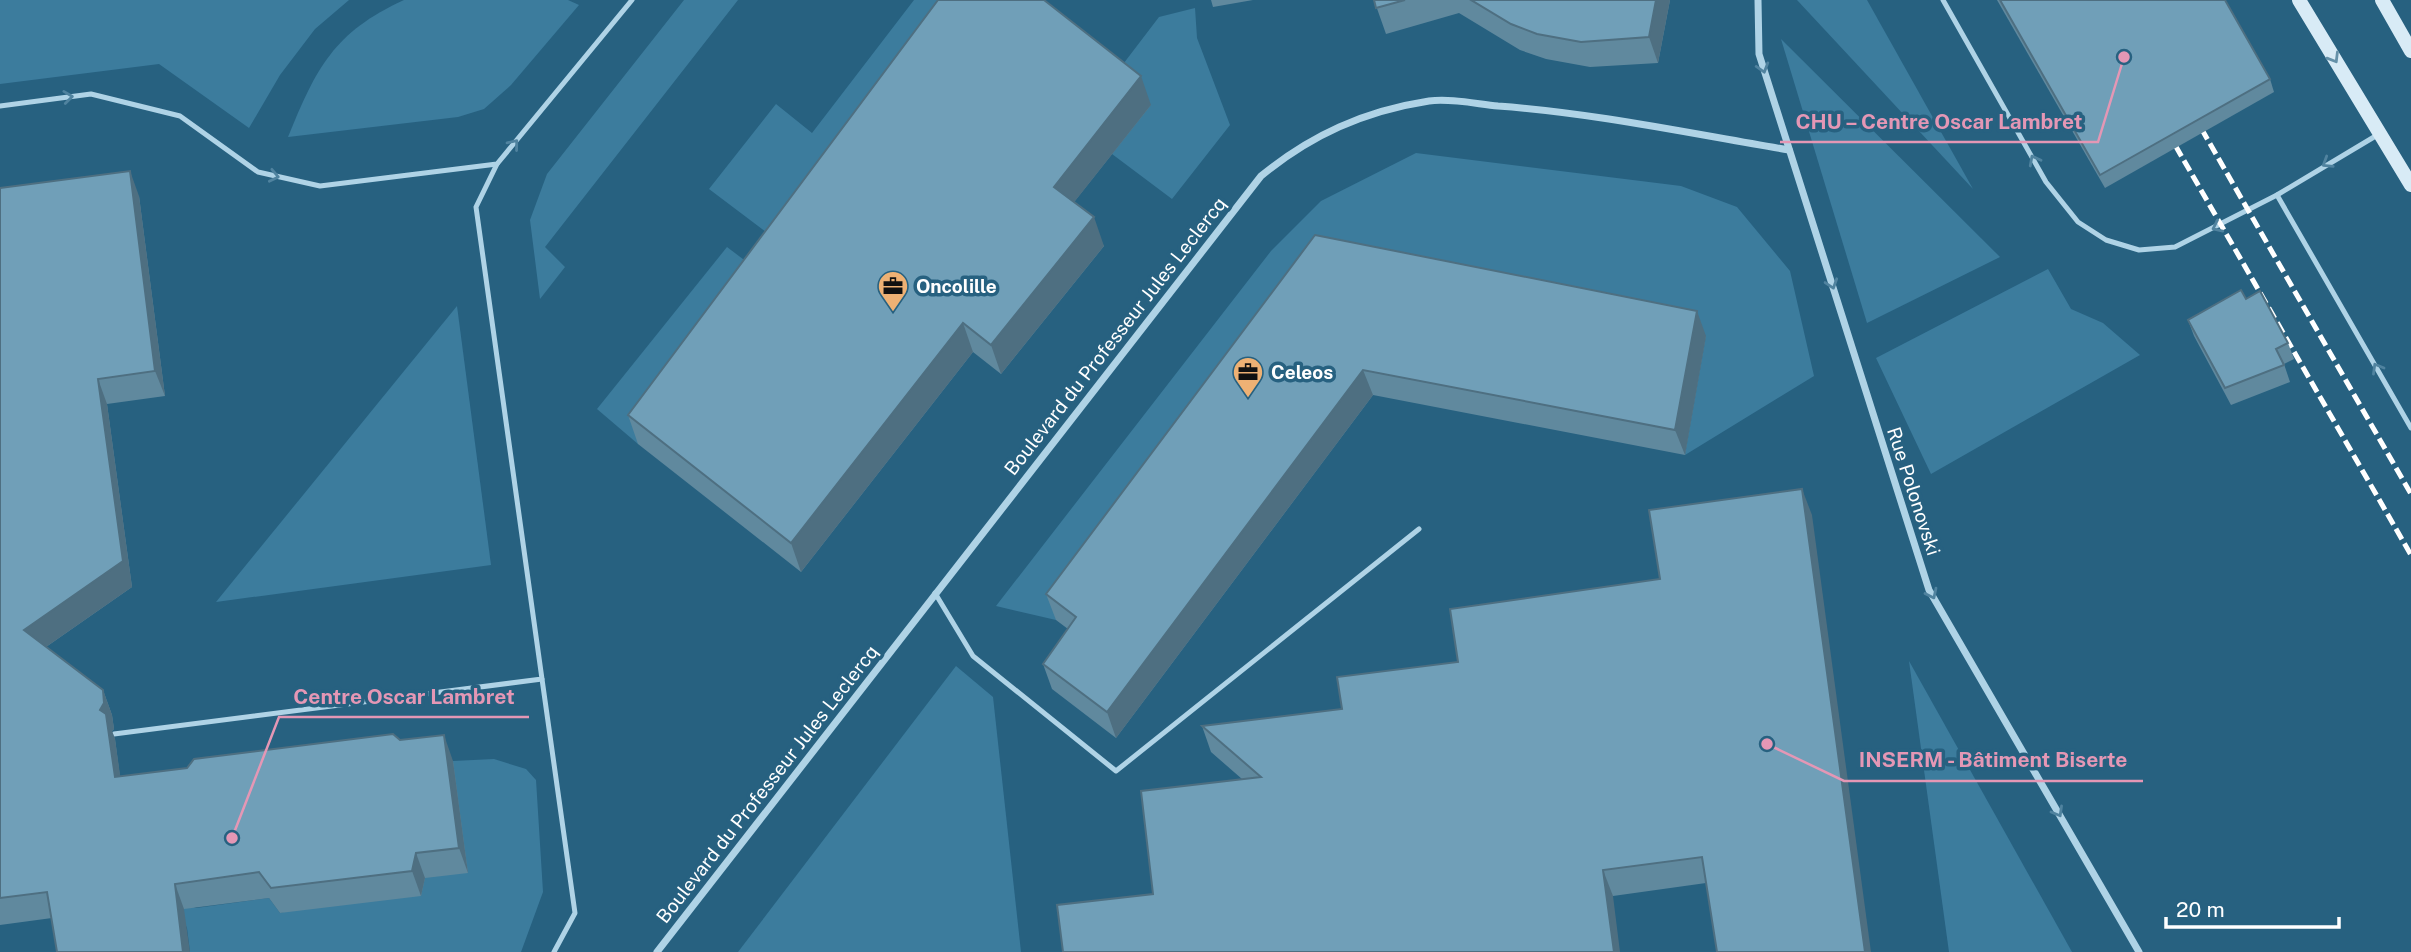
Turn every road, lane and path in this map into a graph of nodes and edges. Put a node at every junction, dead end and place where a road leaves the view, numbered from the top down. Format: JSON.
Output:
{"nodes":[{"id":1,"x":632,"y":0,"type":"edge"},
{"id":2,"x":1758,"y":0,"type":"edge"},
{"id":3,"x":1943,"y":0,"type":"edge"},
{"id":4,"x":2299,"y":0,"type":"edge"},
{"id":5,"x":2382,"y":0,"type":"edge"},
{"id":6,"x":2411,"y":51,"type":"edge"},
{"id":7,"x":0,"y":106,"type":"edge"},
{"id":8,"x":2379,"y":134,"type":"junction"},
{"id":9,"x":1789,"y":150,"type":"junction"},
{"id":10,"x":497,"y":164,"type":"junction"},
{"id":11,"x":2411,"y":185,"type":"edge"},
{"id":12,"x":2277,"y":195,"type":"junction"},
{"id":13,"x":2411,"y":428,"type":"edge"},
{"id":14,"x":1419,"y":529,"type":"dead end"},
{"id":15,"x":935,"y":592,"type":"junction"},
{"id":16,"x":542,"y":679,"type":"junction"},
{"id":17,"x":114,"y":734,"type":"dead end"},
{"id":18,"x":554,"y":952,"type":"edge"},
{"id":19,"x":657,"y":952,"type":"edge"},
{"id":20,"x":2139,"y":952,"type":"edge"}],
"edges":[{"from":10,"to":1,"type":"lane","one_way":true},
{"from":2,"to":9,"type":"street","name":"Rue Polonovski","one_way":true},
{"from":12,"to":3,"type":"lane","one_way":true},
{"from":4,"to":8,"type":"main road","one_way":true},
{"from":5,"to":6,"type":"main road"},
{"from":7,"to":10,"type":"lane","one_way":true},
{"from":8,"to":11,"type":"main road"},
{"from":8,"to":12,"type":"lane","one_way":true},
{"from":9,"to":15,"type":"street","name":"Boulevard du Professeur Jules Leclercq"},
{"from":9,"to":20,"type":"street","name":"Rue Polonovski","one_way":true},
{"from":10,"to":16,"type":"lane"},
{"from":13,"to":12,"type":"lane","one_way":true},
{"from":14,"to":15,"type":"lane"},
{"from":15,"to":19,"type":"street","name":"Boulevard du Professeur Jules Leclercq"},
{"from":16,"to":17,"type":"lane"},
{"from":16,"to":18,"type":"lane"}]}
